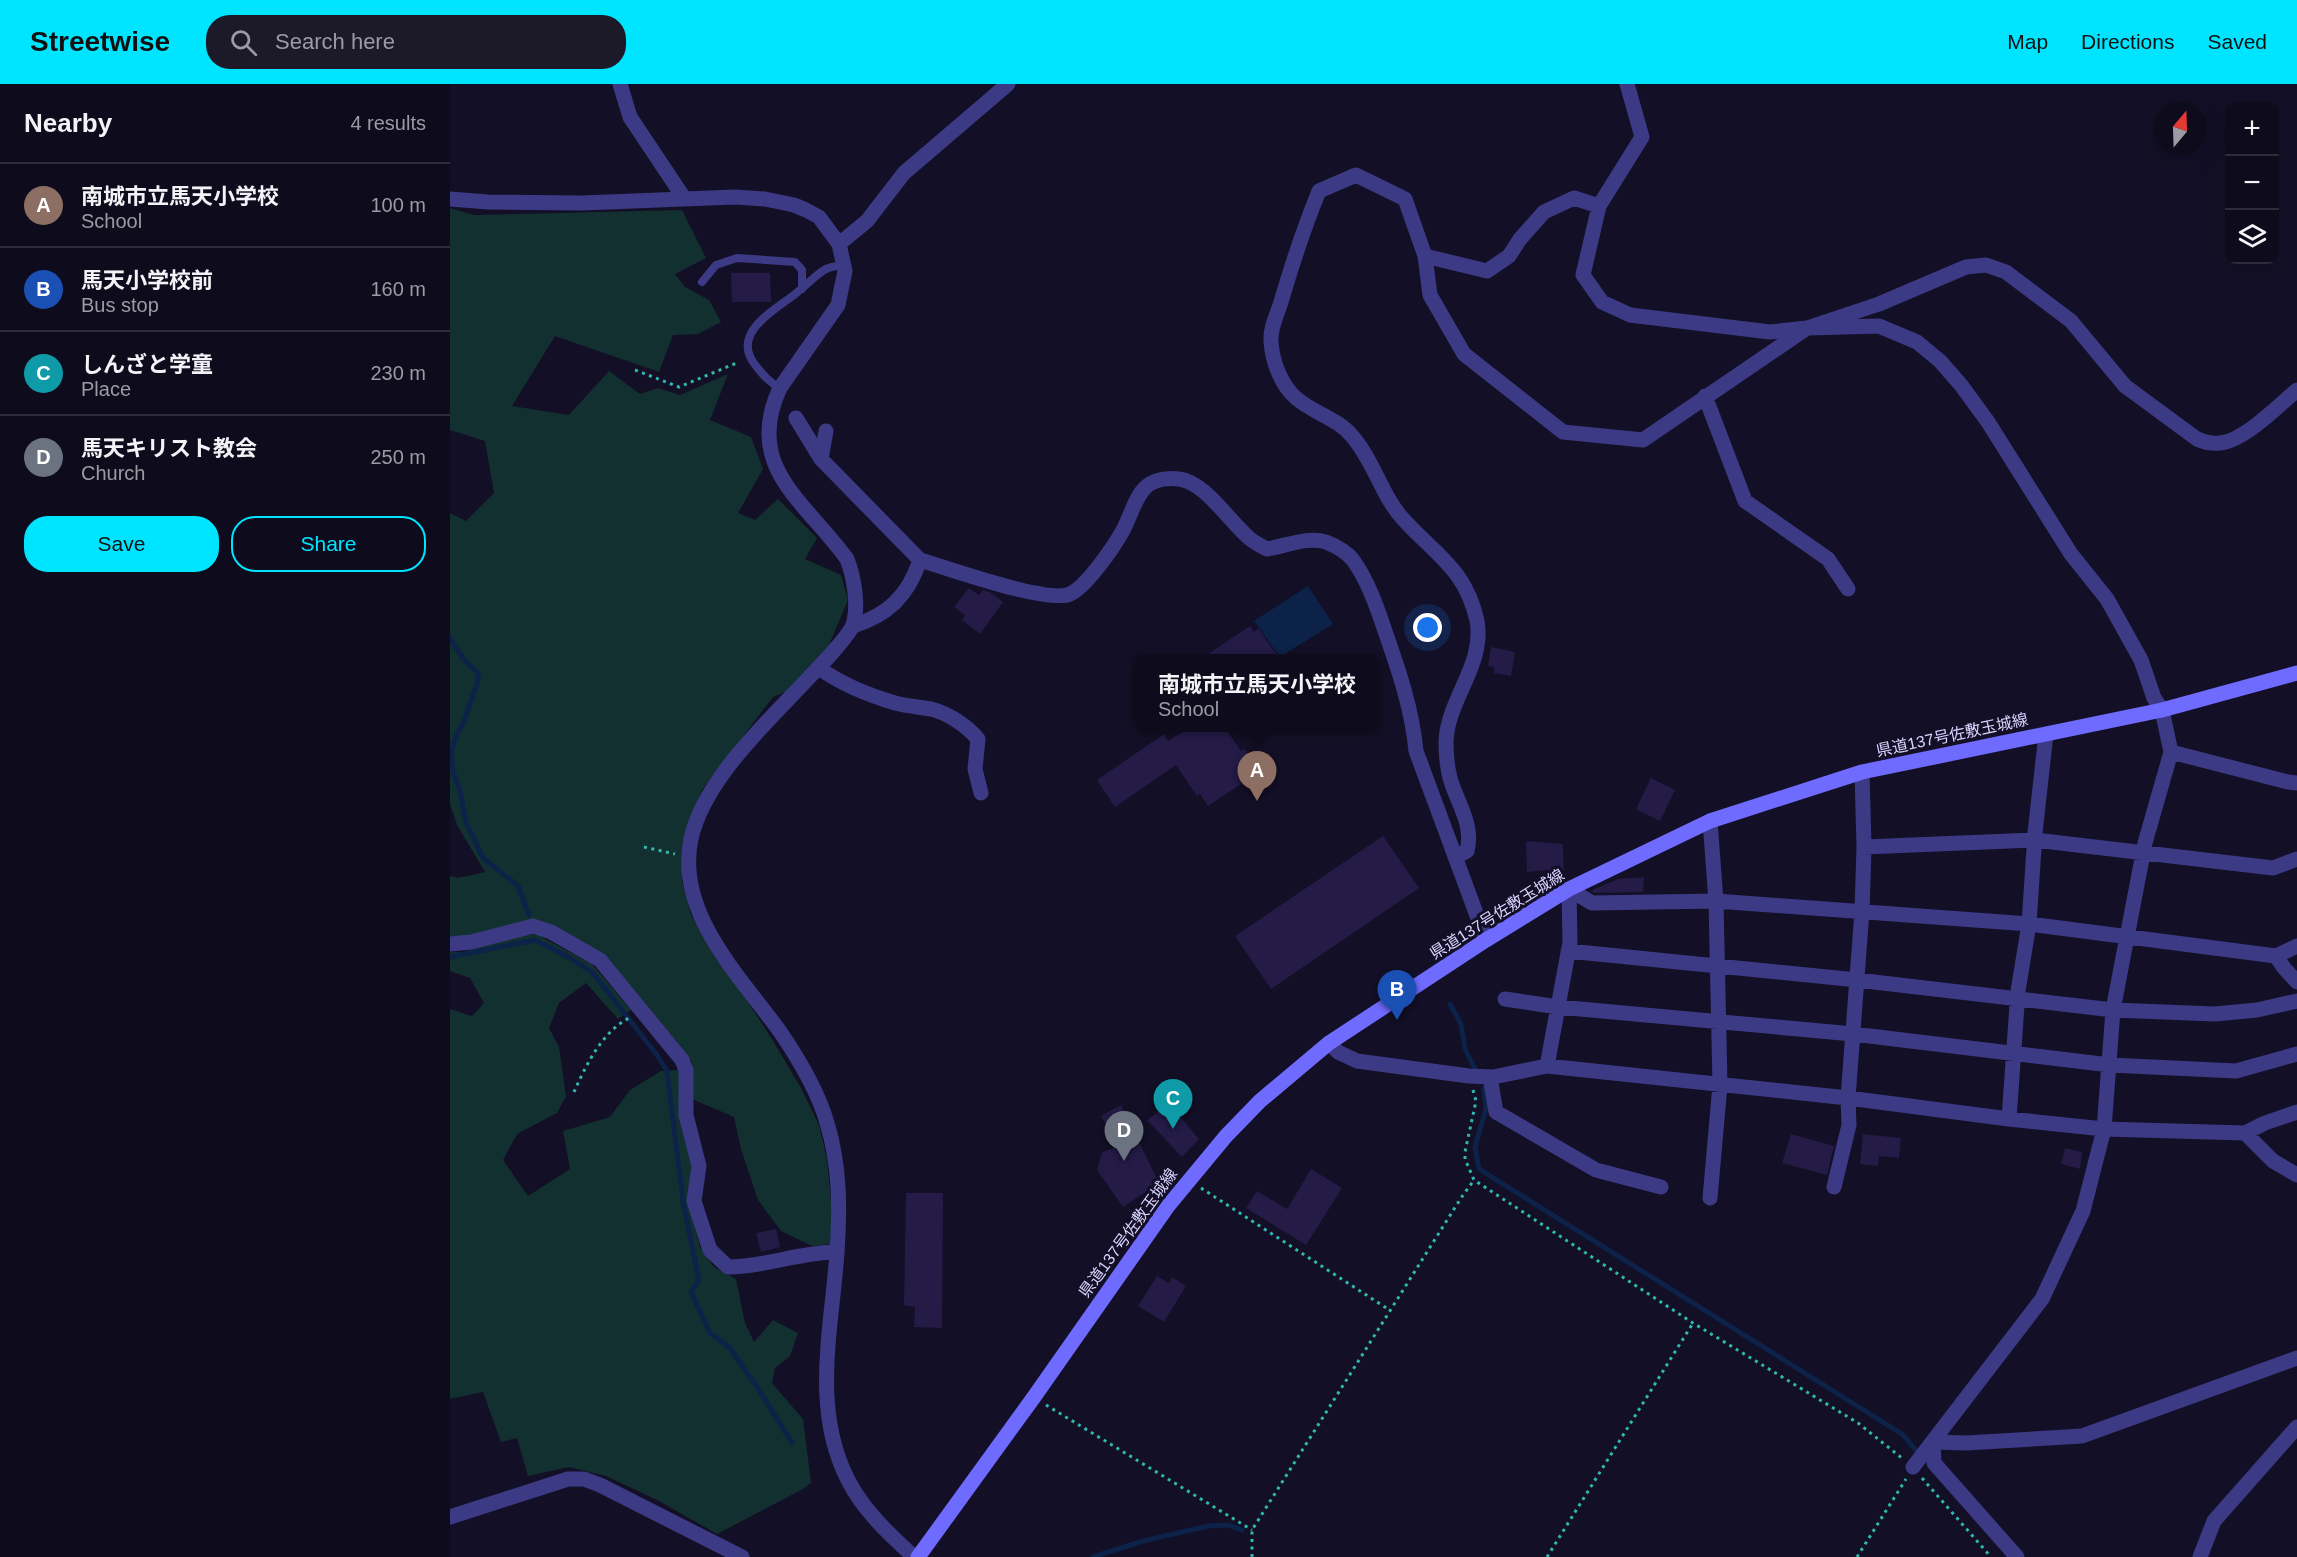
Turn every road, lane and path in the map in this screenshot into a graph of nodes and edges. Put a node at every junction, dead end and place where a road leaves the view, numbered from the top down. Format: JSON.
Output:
{"nodes":[{"id":1,"x":620,"y":84,"type":"edge"},
{"id":2,"x":1008,"y":84,"type":"edge"},
{"id":3,"x":1627,"y":84,"type":"edge"},
{"id":4,"x":684,"y":198,"type":"junction"},
{"id":5,"x":450,"y":199,"type":"edge"},
{"id":6,"x":1599,"y":206,"type":"junction"},
{"id":7,"x":839,"y":244,"type":"junction"},
{"id":8,"x":1425,"y":256,"type":"junction"},
{"id":9,"x":845,"y":265,"type":"junction"},
{"id":10,"x":702,"y":282,"type":"dead end"},
{"id":11,"x":802,"y":289,"type":"junction"},
{"id":12,"x":1807,"y":328,"type":"junction"},
{"id":13,"x":749,"y":358,"type":"junction"},
{"id":14,"x":635,"y":370,"type":"dead end"},
{"id":15,"x":780,"y":388,"type":"junction"},
{"id":16,"x":2297,"y":390,"type":"edge"},
{"id":17,"x":1706,"y":396,"type":"junction"},
{"id":18,"x":796,"y":418,"type":"dead end"},
{"id":19,"x":826,"y":430,"type":"dead end"},
{"id":20,"x":821,"y":459,"type":"junction"},
{"id":21,"x":920,"y":560,"type":"junction"},
{"id":22,"x":1848,"y":589,"type":"dead end"},
{"id":23,"x":853,"y":626,"type":"junction"},
{"id":24,"x":819,"y":668,"type":"junction"},
{"id":25,"x":2297,"y":673,"type":"edge"},
{"id":26,"x":2162,"y":710,"type":"junction"},
{"id":27,"x":2046,"y":734,"type":"junction"},
{"id":28,"x":2171,"y":752,"type":"junction"},
{"id":29,"x":1862,"y":772,"type":"junction"},
{"id":30,"x":2297,"y":783,"type":"edge"},
{"id":31,"x":981,"y":793,"type":"dead end"},
{"id":32,"x":1710,"y":821,"type":"junction"},
{"id":33,"x":2035,"y":840,"type":"junction"},
{"id":34,"x":644,"y":847,"type":"dead end"},
{"id":35,"x":1864,"y":847,"type":"junction"},
{"id":36,"x":2143,"y":853,"type":"junction"},
{"id":37,"x":689,"y":857,"type":"junction"},
{"id":38,"x":1455,"y":857,"type":"junction"},
{"id":39,"x":2297,"y":859,"type":"edge"},
{"id":40,"x":1569,"y":889,"type":"junction"},
{"id":41,"x":1716,"y":901,"type":"junction"},
{"id":42,"x":1862,"y":911,"type":"junction"},
{"id":43,"x":2029,"y":924,"type":"junction"},
{"id":44,"x":2127,"y":936,"type":"junction"},
{"id":45,"x":1486,"y":940,"type":"junction"},
{"id":46,"x":450,"y":944,"type":"edge"},
{"id":47,"x":2297,"y":946,"type":"edge"},
{"id":48,"x":1568,"y":951,"type":"junction"},
{"id":49,"x":2277,"y":956,"type":"junction"},
{"id":50,"x":1717,"y":967,"type":"junction"},
{"id":51,"x":1857,"y":980,"type":"junction"},
{"id":52,"x":2297,"y":982,"type":"edge"},
{"id":53,"x":1505,"y":999,"type":"dead end"},
{"id":54,"x":2017,"y":1000,"type":"junction"},
{"id":55,"x":2297,"y":1000,"type":"edge"},
{"id":56,"x":1558,"y":1007,"type":"junction"},
{"id":57,"x":2113,"y":1011,"type":"junction"},
{"id":58,"x":631,"y":1017,"type":"dead end"},
{"id":59,"x":1717,"y":1022,"type":"junction"},
{"id":60,"x":1853,"y":1034,"type":"junction"},
{"id":61,"x":1329,"y":1043,"type":"junction"},
{"id":62,"x":2014,"y":1053,"type":"junction"},
{"id":63,"x":2297,"y":1054,"type":"edge"},
{"id":64,"x":2110,"y":1065,"type":"junction"},
{"id":65,"x":1547,"y":1066,"type":"junction"},
{"id":66,"x":1469,"y":1076,"type":"junction"},
{"id":67,"x":1490,"y":1077,"type":"junction"},
{"id":68,"x":1720,"y":1085,"type":"junction"},
{"id":69,"x":574,"y":1092,"type":"dead end"},
{"id":70,"x":1848,"y":1098,"type":"junction"},
{"id":71,"x":2297,"y":1112,"type":"edge"},
{"id":72,"x":2009,"y":1119,"type":"junction"},
{"id":73,"x":2104,"y":1129,"type":"junction"},
{"id":74,"x":2246,"y":1132,"type":"junction"},
{"id":75,"x":2297,"y":1175,"type":"edge"},
{"id":76,"x":1189,"y":1178,"type":"junction"},
{"id":77,"x":1474,"y":1180,"type":"junction"},
{"id":78,"x":1834,"y":1186,"type":"dead end"},
{"id":79,"x":1661,"y":1187,"type":"dead end"},
{"id":80,"x":1710,"y":1198,"type":"dead end"},
{"id":81,"x":837,"y":1252,"type":"junction"},
{"id":82,"x":1391,"y":1311,"type":"junction"},
{"id":83,"x":1693,"y":1323,"type":"junction"},
{"id":84,"x":2297,"y":1358,"type":"edge"},
{"id":85,"x":1034,"y":1397,"type":"junction"},
{"id":86,"x":2297,"y":1427,"type":"edge"},
{"id":87,"x":1933,"y":1442,"type":"junction"},
{"id":88,"x":1913,"y":1467,"type":"junction"},
{"id":89,"x":450,"y":1517,"type":"edge"},
{"id":90,"x":1252,"y":1530,"type":"junction"},
{"id":91,"x":742,"y":1557,"type":"edge"},
{"id":92,"x":916,"y":1557,"type":"edge"},
{"id":93,"x":1252,"y":1557,"type":"edge"},
{"id":94,"x":1547,"y":1557,"type":"edge"},
{"id":95,"x":1857,"y":1557,"type":"edge"},
{"id":96,"x":1991,"y":1557,"type":"edge"},
{"id":97,"x":2017,"y":1557,"type":"edge"},
{"id":98,"x":2200,"y":1557,"type":"edge"}],
"edges":[{"from":1,"to":4,"type":"street"},
{"from":2,"to":7,"type":"street"},
{"from":3,"to":6,"type":"street"},
{"from":4,"to":5,"type":"street"},
{"from":4,"to":7,"type":"street"},
{"from":6,"to":8,"type":"street"},
{"from":6,"to":12,"type":"street"},
{"from":7,"to":9,"type":"street"},
{"from":8,"to":17,"type":"street"},
{"from":8,"to":38,"type":"street"},
{"from":9,"to":11,"type":"lane"},
{"from":9,"to":15,"type":"street"},
{"from":10,"to":11,"type":"lane"},
{"from":11,"to":13,"type":"lane"},
{"from":12,"to":16,"type":"street"},
{"from":12,"to":17,"type":"street"},
{"from":12,"to":26,"type":"street"},
{"from":13,"to":14,"type":"path"},
{"from":13,"to":15,"type":"lane"},
{"from":15,"to":23,"type":"street"},
{"from":17,"to":22,"type":"street"},
{"from":18,"to":20,"type":"street"},
{"from":19,"to":20,"type":"street"},
{"from":20,"to":21,"type":"street"},
{"from":21,"to":23,"type":"street"},
{"from":21,"to":38,"type":"street"},
{"from":23,"to":24,"type":"street"},
{"from":24,"to":31,"type":"street"},
{"from":24,"to":37,"type":"street"},
{"from":25,"to":26,"type":"main road","name":"県道137号佐敷玉城線"},
{"from":26,"to":27,"type":"main road","name":"県道137号佐敷玉城線"},
{"from":26,"to":28,"type":"street"},
{"from":27,"to":29,"type":"main road","name":"県道137号佐敷玉城線"},
{"from":27,"to":33,"type":"street"},
{"from":28,"to":30,"type":"street"},
{"from":28,"to":36,"type":"street"},
{"from":29,"to":32,"type":"main road","name":"県道137号佐敷玉城線"},
{"from":29,"to":35,"type":"street"},
{"from":32,"to":40,"type":"main road","name":"県道137号佐敷玉城線"},
{"from":32,"to":41,"type":"street"},
{"from":33,"to":35,"type":"street"},
{"from":33,"to":36,"type":"street"},
{"from":33,"to":43,"type":"street"},
{"from":34,"to":37,"type":"path"},
{"from":35,"to":42,"type":"street"},
{"from":36,"to":39,"type":"street"},
{"from":36,"to":44,"type":"street"},
{"from":37,"to":81,"type":"street"},
{"from":38,"to":45,"type":"street"},
{"from":40,"to":41,"type":"street"},
{"from":40,"to":45,"type":"main road","name":"県道137号佐敷玉城線"},
{"from":40,"to":48,"type":"street"},
{"from":41,"to":42,"type":"street"},
{"from":41,"to":50,"type":"street"},
{"from":42,"to":43,"type":"street"},
{"from":42,"to":51,"type":"street"},
{"from":43,"to":44,"type":"street"},
{"from":43,"to":54,"type":"street"},
{"from":44,"to":49,"type":"street"},
{"from":44,"to":57,"type":"street"},
{"from":45,"to":61,"type":"main road","name":"県道137号佐敷玉城線"},
{"from":46,"to":81,"type":"street"},
{"from":47,"to":49,"type":"street"},
{"from":48,"to":50,"type":"street"},
{"from":48,"to":56,"type":"street"},
{"from":49,"to":52,"type":"street"},
{"from":50,"to":51,"type":"street"},
{"from":50,"to":59,"type":"street"},
{"from":51,"to":54,"type":"street"},
{"from":51,"to":60,"type":"street"},
{"from":53,"to":56,"type":"street"},
{"from":54,"to":57,"type":"street"},
{"from":54,"to":62,"type":"street"},
{"from":55,"to":57,"type":"street"},
{"from":56,"to":59,"type":"street"},
{"from":56,"to":65,"type":"street"},
{"from":57,"to":64,"type":"street"},
{"from":58,"to":69,"type":"path"},
{"from":59,"to":60,"type":"street"},
{"from":59,"to":68,"type":"street"},
{"from":60,"to":62,"type":"street"},
{"from":60,"to":70,"type":"street"},
{"from":61,"to":66,"type":"street"},
{"from":61,"to":76,"type":"main road","name":"県道137号佐敷玉城線"},
{"from":62,"to":64,"type":"street"},
{"from":62,"to":72,"type":"street"},
{"from":63,"to":64,"type":"street"},
{"from":64,"to":73,"type":"street"},
{"from":65,"to":67,"type":"street"},
{"from":65,"to":68,"type":"street"},
{"from":66,"to":67,"type":"street"},
{"from":66,"to":77,"type":"path"},
{"from":67,"to":79,"type":"street"},
{"from":68,"to":70,"type":"street"},
{"from":68,"to":80,"type":"street"},
{"from":70,"to":72,"type":"street"},
{"from":70,"to":78,"type":"street"},
{"from":71,"to":74,"type":"street"},
{"from":72,"to":73,"type":"street"},
{"from":73,"to":74,"type":"street"},
{"from":73,"to":87,"type":"street"},
{"from":74,"to":75,"type":"street"},
{"from":76,"to":82,"type":"path"},
{"from":76,"to":85,"type":"main road","name":"県道137号佐敷玉城線"},
{"from":77,"to":82,"type":"path"},
{"from":77,"to":83,"type":"path"},
{"from":81,"to":92,"type":"street"},
{"from":82,"to":90,"type":"path"},
{"from":83,"to":88,"type":"path"},
{"from":83,"to":94,"type":"path"},
{"from":84,"to":87,"type":"street"},
{"from":85,"to":90,"type":"path"},
{"from":85,"to":92,"type":"main road","name":"県道137号佐敷玉城線"},
{"from":86,"to":98,"type":"street"},
{"from":87,"to":88,"type":"street"},
{"from":87,"to":97,"type":"street"},
{"from":88,"to":95,"type":"path"},
{"from":88,"to":96,"type":"path"},
{"from":89,"to":91,"type":"street"},
{"from":90,"to":93,"type":"path"}]}
